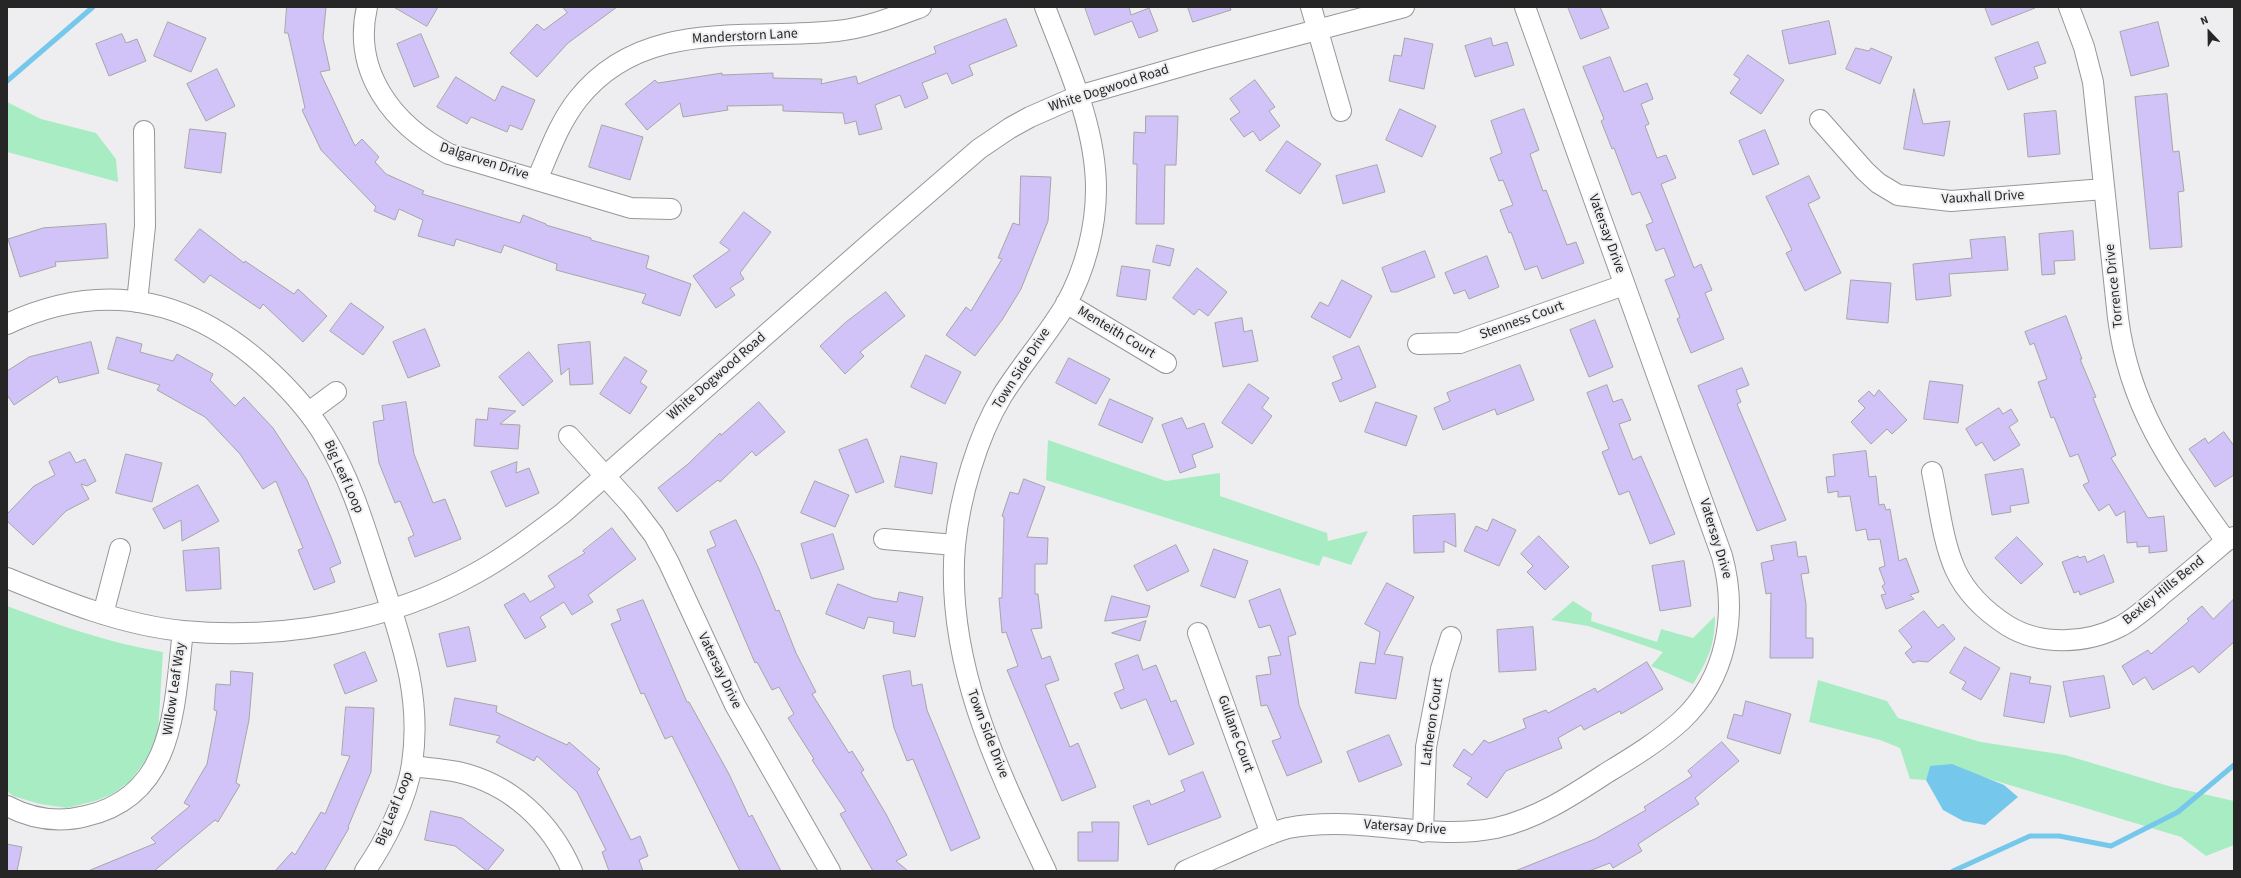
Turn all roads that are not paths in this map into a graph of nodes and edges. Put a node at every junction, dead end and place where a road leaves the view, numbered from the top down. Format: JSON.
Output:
{"nodes":[{"id":1,"x":367,"y":7,"type":"edge"},
{"id":2,"x":921,"y":7,"type":"edge"},
{"id":3,"x":1045,"y":7,"type":"edge"},
{"id":4,"x":1311,"y":7,"type":"edge"},
{"id":5,"x":1404,"y":7,"type":"edge"},
{"id":6,"x":1525,"y":7,"type":"edge"},
{"id":7,"x":2069,"y":7,"type":"edge"},
{"id":8,"x":1318,"y":31,"type":"junction"},
{"id":9,"x":1078,"y":96,"type":"junction"},
{"id":10,"x":1340,"y":111,"type":"dead end"},
{"id":11,"x":1820,"y":120,"type":"dead end"},
{"id":12,"x":144,"y":131,"type":"dead end"},
{"id":13,"x":537,"y":180,"type":"junction"},
{"id":14,"x":2104,"y":189,"type":"junction"},
{"id":15,"x":671,"y":209,"type":"dead end"},
{"id":16,"x":1624,"y":284,"type":"junction"},
{"id":17,"x":138,"y":302,"type":"junction"},
{"id":18,"x":1066,"y":303,"type":"junction"},
{"id":19,"x":7,"y":324,"type":"edge"},
{"id":20,"x":1418,"y":344,"type":"dead end"},
{"id":21,"x":1166,"y":363,"type":"dead end"},
{"id":22,"x":336,"y":392,"type":"dead end"},
{"id":23,"x":309,"y":412,"type":"junction"},
{"id":24,"x":569,"y":436,"type":"dead end"},
{"id":25,"x":1932,"y":472,"type":"dead end"},
{"id":26,"x":604,"y":476,"type":"junction"},
{"id":27,"x":884,"y":538,"type":"dead end"},
{"id":28,"x":2230,"y":539,"type":"edge"},
{"id":29,"x":955,"y":545,"type":"junction"},
{"id":30,"x":120,"y":549,"type":"dead end"},
{"id":31,"x":7,"y":578,"type":"edge"},
{"id":32,"x":391,"y":609,"type":"junction"},
{"id":33,"x":103,"y":614,"type":"junction"},
{"id":34,"x":183,"y":630,"type":"junction"},
{"id":35,"x":1198,"y":633,"type":"dead end"},
{"id":36,"x":1451,"y":637,"type":"dead end"},
{"id":37,"x":412,"y":766,"type":"junction"},
{"id":38,"x":7,"y":806,"type":"edge"},
{"id":39,"x":1423,"y":832,"type":"junction"},
{"id":40,"x":1271,"y":834,"type":"junction"},
{"id":41,"x":365,"y":871,"type":"edge"},
{"id":42,"x":572,"y":871,"type":"edge"},
{"id":43,"x":830,"y":871,"type":"edge"},
{"id":44,"x":1046,"y":871,"type":"edge"},
{"id":45,"x":1185,"y":871,"type":"edge"}],
"edges":[{"from":1,"to":13,"type":"street","name":"Dalgarven Drive"},
{"from":2,"to":13,"type":"street","name":"Manderstorn Lane"},
{"from":3,"to":9,"type":"street"},
{"from":4,"to":8,"type":"street"},
{"from":5,"to":8,"type":"street","name":"White Dogwood Road"},
{"from":6,"to":16,"type":"street","name":"Vatersay Drive"},
{"from":7,"to":14,"type":"street","name":"Torrence Drive"},
{"from":8,"to":9,"type":"street","name":"White Dogwood Road"},
{"from":8,"to":10,"type":"street"},
{"from":9,"to":18,"type":"street","name":"Town Side Drive"},
{"from":9,"to":26,"type":"street","name":"White Dogwood Road"},
{"from":11,"to":14,"type":"street","name":"Vauxhall Drive"},
{"from":12,"to":17,"type":"street"},
{"from":13,"to":15,"type":"street","name":"Dalgarven Drive"},
{"from":14,"to":28,"type":"street","name":"Torrence Drive"},
{"from":16,"to":20,"type":"street","name":"Stenness Court"},
{"from":16,"to":39,"type":"street","name":"Vatersay Drive"},
{"from":17,"to":19,"type":"street","name":"Big Leaf Loop"},
{"from":17,"to":23,"type":"street","name":"Big Leaf Loop"},
{"from":18,"to":21,"type":"street","name":"Menteith Court"},
{"from":18,"to":29,"type":"street","name":"Town Side Drive"},
{"from":22,"to":23,"type":"street"},
{"from":23,"to":32,"type":"street","name":"Big Leaf Loop"},
{"from":24,"to":26,"type":"street","name":"Vatersay Drive"},
{"from":25,"to":28,"type":"street","name":"Bexley Hills Bend"},
{"from":26,"to":32,"type":"street","name":"White Dogwood Road"},
{"from":26,"to":43,"type":"street","name":"Vatersay Drive"},
{"from":27,"to":29,"type":"street"},
{"from":29,"to":44,"type":"street","name":"Town Side Drive"},
{"from":30,"to":33,"type":"street"},
{"from":31,"to":33,"type":"street","name":"White Dogwood Road"},
{"from":32,"to":34,"type":"street","name":"White Dogwood Road"},
{"from":32,"to":37,"type":"street","name":"Big Leaf Loop"},
{"from":33,"to":34,"type":"street","name":"White Dogwood Road"},
{"from":34,"to":38,"type":"street","name":"Willow Leaf Way"},
{"from":35,"to":40,"type":"street","name":"Gullane Court"},
{"from":36,"to":39,"type":"street","name":"Latheron Court"},
{"from":37,"to":41,"type":"street","name":"Big Leaf Loop"},
{"from":37,"to":42,"type":"street"},
{"from":39,"to":40,"type":"street","name":"Vatersay Drive"},
{"from":40,"to":45,"type":"street","name":"Vatersay Drive"}]}
